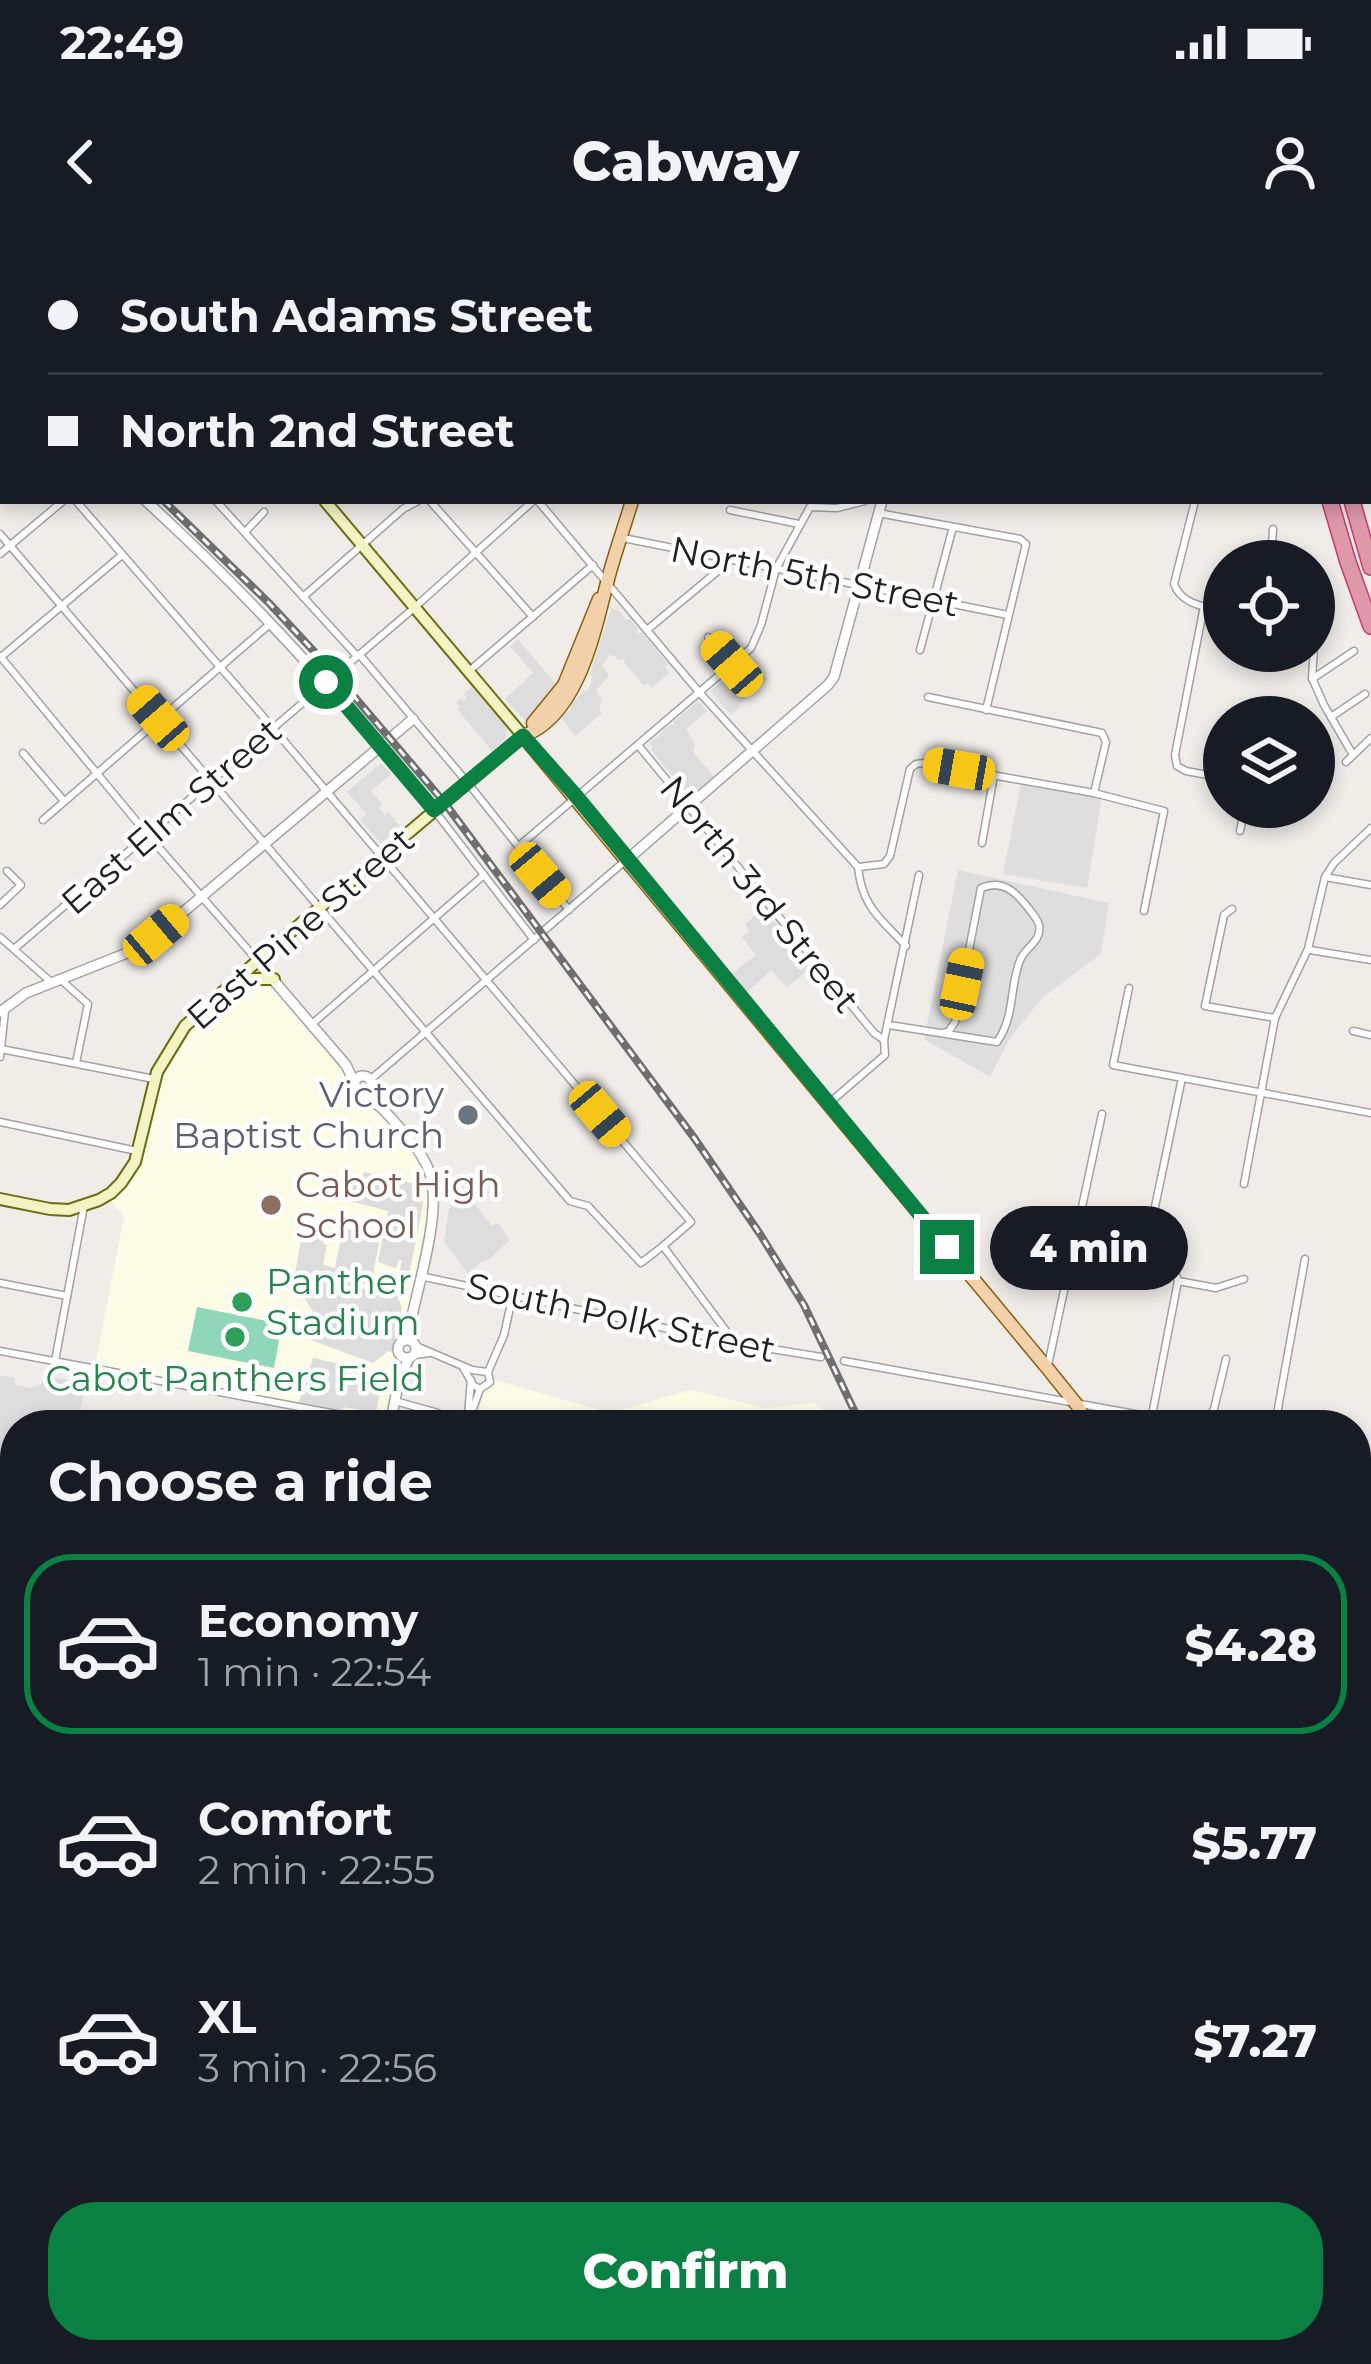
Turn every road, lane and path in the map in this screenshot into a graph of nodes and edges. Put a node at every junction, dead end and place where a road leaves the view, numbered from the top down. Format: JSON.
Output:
{"nodes":[{"id":1,"x":59,"y":504,"type":"edge"},
{"id":2,"x":79,"y":504,"type":"edge"},
{"id":3,"x":149,"y":504,"type":"edge"},
{"id":4,"x":219,"y":504,"type":"edge"},
{"id":5,"x":331,"y":504,"type":"edge"},
{"id":6,"x":413,"y":504,"type":"edge"},
{"id":7,"x":433,"y":504,"type":"edge"},
{"id":8,"x":535,"y":504,"type":"edge"},
{"id":9,"x":539,"y":504,"type":"edge"},
{"id":10,"x":631,"y":504,"type":"edge"},
{"id":11,"x":853,"y":504,"type":"edge"},
{"id":12,"x":1194,"y":504,"type":"edge"},
{"id":13,"x":1331,"y":504,"type":"edge"},
{"id":14,"x":1353,"y":504,"type":"edge"},
{"id":15,"x":880,"y":507,"type":"edge"},
{"id":16,"x":730,"y":510,"type":"dead end"},
{"id":17,"x":265,"y":512,"type":"dead end"},
{"id":18,"x":799,"y":524,"type":"junction"},
{"id":19,"x":953,"y":527,"type":"junction"},
{"id":20,"x":1273,"y":529,"type":"dead end"},
{"id":21,"x":245,"y":532,"type":"junction"},
{"id":22,"x":0,"y":534,"type":"edge"},
{"id":23,"x":621,"y":538,"type":"junction"},
{"id":24,"x":1272,"y":540,"type":"edge"},
{"id":25,"x":10,"y":546,"type":"junction"},
{"id":26,"x":363,"y":546,"type":"junction"},
{"id":27,"x":476,"y":553,"type":"junction"},
{"id":28,"x":0,"y":554,"type":"edge"},
{"id":29,"x":122,"y":555,"type":"junction"},
{"id":30,"x":730,"y":560,"type":"junction"},
{"id":31,"x":593,"y":565,"type":"junction"},
{"id":32,"x":1371,"y":567,"type":"edge"},
{"id":33,"x":776,"y":569,"type":"junction"},
{"id":34,"x":607,"y":581,"type":"junction"},
{"id":35,"x":859,"y":586,"type":"junction"},
{"id":36,"x":303,"y":597,"type":"junction"},
{"id":37,"x":933,"y":601,"type":"junction"},
{"id":38,"x":1203,"y":606,"type":"edge"},
{"id":39,"x":61,"y":607,"type":"junction"},
{"id":40,"x":414,"y":608,"type":"junction"},
{"id":41,"x":1203,"y":611,"type":"edge"},
{"id":42,"x":1008,"y":615,"type":"junction"},
{"id":43,"x":532,"y":616,"type":"junction"},
{"id":44,"x":272,"y":623,"type":"junction"},
{"id":45,"x":1371,"y":626,"type":"edge"},
{"id":46,"x":647,"y":630,"type":"junction"},
{"id":47,"x":708,"y":637,"type":"dead end"},
{"id":48,"x":920,"y":650,"type":"dead end"},
{"id":49,"x":1354,"y":651,"type":"dead end"},
{"id":50,"x":358,"y":655,"type":"junction"},
{"id":51,"x":0,"y":657,"type":"edge"},
{"id":52,"x":732,"y":664,"type":"junction"},
{"id":53,"x":219,"y":666,"type":"junction"},
{"id":54,"x":468,"y":672,"type":"junction"},
{"id":55,"x":1312,"y":672,"type":"edge"},
{"id":56,"x":1312,"y":679,"type":"junction"},
{"id":57,"x":326,"y":682,"type":"junction"},
{"id":58,"x":699,"y":692,"type":"junction"},
{"id":59,"x":1365,"y":694,"type":"dead end"},
{"id":60,"x":1320,"y":696,"type":"edge"},
{"id":61,"x":928,"y":697,"type":"dead end"},
{"id":62,"x":986,"y":710,"type":"junction"},
{"id":63,"x":1335,"y":714,"type":"edge"},
{"id":64,"x":158,"y":718,"type":"junction"},
{"id":65,"x":413,"y":719,"type":"junction"},
{"id":66,"x":1335,"y":724,"type":"edge"},
{"id":67,"x":273,"y":728,"type":"junction"},
{"id":68,"x":523,"y":736,"type":"junction"},
{"id":69,"x":1371,"y":738,"type":"edge"},
{"id":70,"x":638,"y":745,"type":"junction"},
{"id":71,"x":380,"y":747,"type":"junction"},
{"id":72,"x":752,"y":752,"type":"junction"},
{"id":73,"x":23,"y":753,"type":"dead end"},
{"id":74,"x":1354,"y":755,"type":"junction"},
{"id":75,"x":1346,"y":762,"type":"dead end"},
{"id":76,"x":96,"y":772,"type":"junction"},
{"id":77,"x":1203,"y":774,"type":"edge"},
{"id":78,"x":994,"y":776,"type":"junction"},
{"id":79,"x":211,"y":782,"type":"junction"},
{"id":80,"x":467,"y":782,"type":"junction"},
{"id":81,"x":327,"y":792,"type":"junction"},
{"id":82,"x":1094,"y":793,"type":"junction"},
{"id":83,"x":577,"y":797,"type":"junction"},
{"id":84,"x":64,"y":801,"type":"junction"},
{"id":85,"x":691,"y":807,"type":"junction"},
{"id":86,"x":434,"y":810,"type":"junction"},
{"id":87,"x":43,"y":820,"type":"dead end"},
{"id":88,"x":1241,"y":828,"type":"edge"},
{"id":89,"x":1371,"y":828,"type":"edge"},
{"id":90,"x":1240,"y":831,"type":"dead end"},
{"id":91,"x":147,"y":834,"type":"junction"},
{"id":92,"x":982,"y":843,"type":"dead end"},
{"id":93,"x":264,"y":845,"type":"junction"},
{"id":94,"x":519,"y":846,"type":"junction"},
{"id":95,"x":380,"y":857,"type":"junction"},
{"id":96,"x":628,"y":859,"type":"junction"},
{"id":97,"x":857,"y":867,"type":"junction"},
{"id":98,"x":7,"y":871,"type":"dead end"},
{"id":99,"x":484,"y":874,"type":"junction"},
{"id":100,"x":919,"y":875,"type":"dead end"},
{"id":101,"x":1324,"y":877,"type":"junction"},
{"id":102,"x":1371,"y":886,"type":"edge"},
{"id":103,"x":201,"y":897,"type":"junction"},
{"id":104,"x":0,"y":905,"type":"edge"},
{"id":105,"x":319,"y":908,"type":"junction"},
{"id":106,"x":1232,"y":909,"type":"dead end"},
{"id":107,"x":569,"y":910,"type":"junction"},
{"id":108,"x":1144,"y":911,"type":"dead end"},
{"id":109,"x":433,"y":919,"type":"junction"},
{"id":110,"x":0,"y":937,"type":"edge"},
{"id":111,"x":534,"y":940,"type":"junction"},
{"id":112,"x":906,"y":946,"type":"junction"},
{"id":113,"x":14,"y":949,"type":"junction"},
{"id":114,"x":1309,"y":950,"type":"junction"},
{"id":115,"x":1371,"y":960,"type":"edge"},
{"id":116,"x":257,"y":961,"type":"junction"},
{"id":117,"x":372,"y":970,"type":"junction"},
{"id":118,"x":274,"y":980,"type":"junction"},
{"id":119,"x":488,"y":980,"type":"junction"},
{"id":120,"x":56,"y":981,"type":"junction"},
{"id":121,"x":227,"y":988,"type":"junction"},
{"id":122,"x":1129,"y":988,"type":"dead end"},
{"id":123,"x":2,"y":1010,"type":"edge"},
{"id":124,"x":1275,"y":1018,"type":"junction"},
{"id":125,"x":955,"y":1022,"type":"junction"},
{"id":126,"x":312,"y":1024,"type":"junction"},
{"id":127,"x":889,"y":1025,"type":"junction"},
{"id":128,"x":1353,"y":1031,"type":"dead end"},
{"id":129,"x":425,"y":1032,"type":"junction"},
{"id":130,"x":943,"y":1033,"type":"junction"},
{"id":131,"x":1371,"y":1034,"type":"edge"},
{"id":132,"x":963,"y":1038,"type":"junction"},
{"id":133,"x":884,"y":1040,"type":"junction"},
{"id":134,"x":1,"y":1053,"type":"edge"},
{"id":135,"x":76,"y":1063,"type":"junction"},
{"id":136,"x":1182,"y":1078,"type":"junction"},
{"id":137,"x":154,"y":1079,"type":"junction"},
{"id":138,"x":365,"y":1084,"type":"junction"},
{"id":139,"x":1261,"y":1092,"type":"junction"},
{"id":140,"x":828,"y":1104,"type":"junction"},
{"id":141,"x":1371,"y":1112,"type":"edge"},
{"id":142,"x":1102,"y":1114,"type":"dead end"},
{"id":143,"x":0,"y":1122,"type":"edge"},
{"id":144,"x":140,"y":1151,"type":"junction"},
{"id":145,"x":1244,"y":1184,"type":"dead end"},
{"id":146,"x":0,"y":1199,"type":"edge"},
{"id":147,"x":84,"y":1206,"type":"junction"},
{"id":148,"x":663,"y":1246,"type":"junction"},
{"id":149,"x":1305,"y":1259,"type":"dead end"},
{"id":150,"x":420,"y":1276,"type":"junction"},
{"id":151,"x":1244,"y":1279,"type":"dead end"},
{"id":152,"x":1178,"y":1281,"type":"junction"},
{"id":153,"x":0,"y":1282,"type":"edge"},
{"id":154,"x":513,"y":1294,"type":"junction"},
{"id":155,"x":68,"y":1296,"type":"junction"},
{"id":156,"x":735,"y":1343,"type":"junction"},
{"id":157,"x":410,"y":1349,"type":"junction"},
{"id":158,"x":0,"y":1351,"type":"edge"},
{"id":159,"x":821,"y":1358,"type":"dead end"},
{"id":160,"x":1226,"y":1359,"type":"dead end"},
{"id":161,"x":55,"y":1360,"type":"junction"},
{"id":162,"x":844,"y":1361,"type":"dead end"},
{"id":163,"x":1048,"y":1369,"type":"junction"},
{"id":164,"x":478,"y":1374,"type":"junction"},
{"id":165,"x":480,"y":1389,"type":"junction"},
{"id":166,"x":395,"y":1401,"type":"junction"},
{"id":167,"x":1077,"y":1405,"type":"junction"},
{"id":168,"x":317,"y":1410,"type":"edge"},
{"id":169,"x":393,"y":1410,"type":"edge"},
{"id":170,"x":427,"y":1410,"type":"edge"},
{"id":171,"x":470,"y":1410,"type":"edge"},
{"id":172,"x":472,"y":1410,"type":"edge"},
{"id":173,"x":1080,"y":1410,"type":"edge"},
{"id":174,"x":1108,"y":1410,"type":"edge"},
{"id":175,"x":1153,"y":1410,"type":"edge"},
{"id":176,"x":1213,"y":1410,"type":"edge"},
{"id":177,"x":1277,"y":1410,"type":"edge"}],
"edges":[{"from":1,"to":25,"type":"street"},
{"from":2,"to":29,"type":"street"},
{"from":3,"to":44,"type":"street"},
{"from":4,"to":21,"type":"street"},
{"from":5,"to":26,"type":"main road"},
{"from":6,"to":26,"type":"street"},
{"from":7,"to":27,"type":"street"},
{"from":8,"to":27,"type":"street","name":"East Elm Street"},
{"from":9,"to":31,"type":"street"},
{"from":10,"to":23,"type":"main road"},
{"from":11,"to":18,"type":"street"},
{"from":12,"to":38,"type":"street"},
{"from":13,"to":45,"type":"highway"},
{"from":14,"to":32,"type":"highway"},
{"from":15,"to":19,"type":"street"},
{"from":15,"to":35,"type":"street"},
{"from":16,"to":18,"type":"street"},
{"from":17,"to":21,"type":"street"},
{"from":18,"to":33,"type":"street"},
{"from":19,"to":37,"type":"street"},
{"from":19,"to":42,"type":"street"},
{"from":20,"to":24,"type":"street"},
{"from":21,"to":36,"type":"street"},
{"from":22,"to":25,"type":"street"},
{"from":23,"to":30,"type":"street","name":"North 5th Street"},
{"from":23,"to":34,"type":"main road"},
{"from":25,"to":28,"type":"street"},
{"from":25,"to":39,"type":"street"},
{"from":26,"to":36,"type":"street"},
{"from":26,"to":40,"type":"main road"},
{"from":27,"to":40,"type":"street","name":"East Elm Street"},
{"from":27,"to":43,"type":"street"},
{"from":29,"to":39,"type":"street"},
{"from":29,"to":53,"type":"street"},
{"from":30,"to":33,"type":"street","name":"North 5th Street"},
{"from":30,"to":46,"type":"street"},
{"from":31,"to":34,"type":"street"},
{"from":31,"to":43,"type":"street"},
{"from":33,"to":35,"type":"street","name":"North 5th Street"},
{"from":33,"to":52,"type":"street"},
{"from":34,"to":46,"type":"street"},
{"from":34,"to":68,"type":"main road"},
{"from":35,"to":37,"type":"street","name":"North 5th Street"},
{"from":35,"to":72,"type":"street"},
{"from":36,"to":50,"type":"street"},
{"from":37,"to":42,"type":"street","name":"North 5th Street"},
{"from":37,"to":48,"type":"street"},
{"from":39,"to":51,"type":"street"},
{"from":39,"to":64,"type":"street"},
{"from":40,"to":50,"type":"street","name":"East Elm Street"},
{"from":40,"to":54,"type":"main road"},
{"from":41,"to":77,"type":"street"},
{"from":42,"to":62,"type":"street"},
{"from":43,"to":54,"type":"street"},
{"from":44,"to":53,"type":"street"},
{"from":44,"to":57,"type":"street"},
{"from":46,"to":58,"type":"street"},
{"from":47,"to":52,"type":"street"},
{"from":49,"to":56,"type":"street"},
{"from":50,"to":57,"type":"street","name":"East Elm Street"},
{"from":50,"to":65,"type":"street"},
{"from":51,"to":76,"type":"street"},
{"from":52,"to":58,"type":"street"},
{"from":53,"to":64,"type":"street"},
{"from":53,"to":67,"type":"street"},
{"from":54,"to":68,"type":"main road"},
{"from":55,"to":56,"type":"street"},
{"from":56,"to":60,"type":"street"},
{"from":57,"to":67,"type":"street","name":"East Elm Street"},
{"from":57,"to":71,"type":"street"},
{"from":58,"to":70,"type":"street"},
{"from":58,"to":72,"type":"street"},
{"from":59,"to":63,"type":"street"},
{"from":61,"to":62,"type":"street"},
{"from":62,"to":82,"type":"street"},
{"from":64,"to":76,"type":"street"},
{"from":64,"to":79,"type":"street"},
{"from":65,"to":71,"type":"street"},
{"from":65,"to":80,"type":"street"},
{"from":66,"to":74,"type":"street"},
{"from":67,"to":79,"type":"street","name":"East Elm Street"},
{"from":67,"to":81,"type":"street"},
{"from":68,"to":80,"type":"main road","name":"East Pine Street"},
{"from":68,"to":83,"type":"main road"},
{"from":69,"to":74,"type":"street"},
{"from":70,"to":83,"type":"street"},
{"from":70,"to":85,"type":"street","name":"North 3rd Street"},
{"from":71,"to":81,"type":"street"},
{"from":71,"to":86,"type":"street"},
{"from":72,"to":85,"type":"street"},
{"from":72,"to":97,"type":"street"},
{"from":73,"to":84,"type":"street"},
{"from":74,"to":75,"type":"street"},
{"from":76,"to":84,"type":"street"},
{"from":76,"to":91,"type":"street"},
{"from":78,"to":82,"type":"street"},
{"from":78,"to":92,"type":"street"},
{"from":78,"to":97,"type":"street"},
{"from":79,"to":91,"type":"street","name":"East Elm Street"},
{"from":79,"to":93,"type":"street"},
{"from":80,"to":86,"type":"main road","name":"East Pine Street"},
{"from":80,"to":94,"type":"street"},
{"from":81,"to":93,"type":"street"},
{"from":81,"to":95,"type":"street"},
{"from":82,"to":108,"type":"street"},
{"from":83,"to":94,"type":"street"},
{"from":83,"to":96,"type":"main road"},
{"from":84,"to":87,"type":"street"},
{"from":85,"to":96,"type":"street"},
{"from":85,"to":133,"type":"street","name":"North 3rd Street"},
{"from":86,"to":95,"type":"main road","name":"East Pine Street"},
{"from":86,"to":99,"type":"street"},
{"from":88,"to":90,"type":"street"},
{"from":89,"to":101,"type":"street"},
{"from":91,"to":103,"type":"street"},
{"from":91,"to":113,"type":"street","name":"East Elm Street"},
{"from":93,"to":103,"type":"street"},
{"from":93,"to":105,"type":"street"},
{"from":94,"to":107,"type":"street"},
{"from":95,"to":105,"type":"main road","name":"East Pine Street"},
{"from":95,"to":109,"type":"street"},
{"from":96,"to":107,"type":"street"},
{"from":96,"to":140,"type":"main road"},
{"from":97,"to":112,"type":"street"},
{"from":98,"to":104,"type":"street"},
{"from":99,"to":109,"type":"street"},
{"from":99,"to":111,"type":"street"},
{"from":100,"to":112,"type":"street"},
{"from":101,"to":102,"type":"street"},
{"from":101,"to":114,"type":"street"},
{"from":103,"to":116,"type":"street"},
{"from":103,"to":120,"type":"street"},
{"from":105,"to":116,"type":"main road","name":"East Pine Street"},
{"from":105,"to":117,"type":"street"},
{"from":106,"to":124,"type":"street"},
{"from":107,"to":111,"type":"street"},
{"from":109,"to":117,"type":"street"},
{"from":109,"to":119,"type":"street"},
{"from":110,"to":113,"type":"street"},
{"from":111,"to":119,"type":"street"},
{"from":112,"to":127,"type":"street"},
{"from":113,"to":120,"type":"street"},
{"from":114,"to":115,"type":"street"},
{"from":114,"to":124,"type":"street"},
{"from":116,"to":118,"type":"street"},
{"from":116,"to":121,"type":"main road","name":"East Pine Street"},
{"from":117,"to":126,"type":"street"},
{"from":117,"to":129,"type":"street"},
{"from":118,"to":121,"type":"main road"},
{"from":118,"to":126,"type":"street"},
{"from":119,"to":129,"type":"street"},
{"from":119,"to":148,"type":"street"},
{"from":120,"to":123,"type":"street"},
{"from":120,"to":135,"type":"street"},
{"from":121,"to":137,"type":"main road","name":"East Pine Street"},
{"from":122,"to":136,"type":"street"},
{"from":123,"to":134,"type":"street"},
{"from":124,"to":139,"type":"street"},
{"from":125,"to":130,"type":"street"},
{"from":125,"to":132,"type":"street"},
{"from":125,"to":132,"type":"street"},
{"from":126,"to":138,"type":"street"},
{"from":127,"to":130,"type":"street"},
{"from":127,"to":133,"type":"street"},
{"from":128,"to":131,"type":"street"},
{"from":129,"to":138,"type":"street"},
{"from":129,"to":148,"type":"street"},
{"from":130,"to":132,"type":"street"},
{"from":133,"to":140,"type":"street"},
{"from":134,"to":135,"type":"street"},
{"from":135,"to":137,"type":"street"},
{"from":136,"to":139,"type":"street"},
{"from":136,"to":152,"type":"street"},
{"from":137,"to":144,"type":"main road","name":"East Pine Street"},
{"from":138,"to":150,"type":"street"},
{"from":139,"to":141,"type":"street"},
{"from":139,"to":145,"type":"street"},
{"from":140,"to":163,"type":"main road"},
{"from":142,"to":163,"type":"street"},
{"from":143,"to":144,"type":"street"},
{"from":144,"to":147,"type":"main road","name":"East Pine Street"},
{"from":146,"to":147,"type":"main road"},
{"from":147,"to":155,"type":"street"},
{"from":148,"to":156,"type":"street"},
{"from":149,"to":177,"type":"street"},
{"from":150,"to":154,"type":"street","name":"South Polk Street"},
{"from":150,"to":157,"type":"street"},
{"from":151,"to":152,"type":"street"},
{"from":152,"to":175,"type":"street"},
{"from":153,"to":155,"type":"street"},
{"from":154,"to":156,"type":"street","name":"South Polk Street"},
{"from":154,"to":164,"type":"street"},
{"from":155,"to":161,"type":"street"},
{"from":156,"to":159,"type":"street","name":"South Polk Street"},
{"from":157,"to":164,"type":"street"},
{"from":157,"to":166,"type":"street"},
{"from":158,"to":161,"type":"street"},
{"from":160,"to":176,"type":"street"},
{"from":161,"to":168,"type":"street"},
{"from":162,"to":167,"type":"street"},
{"from":163,"to":167,"type":"main road"},
{"from":164,"to":165,"type":"street"},
{"from":164,"to":165,"type":"street"},
{"from":164,"to":171,"type":"street"},
{"from":165,"to":172,"type":"street"},
{"from":166,"to":169,"type":"street"},
{"from":166,"to":170,"type":"street"},
{"from":167,"to":173,"type":"main road"},
{"from":167,"to":174,"type":"street"}]}
